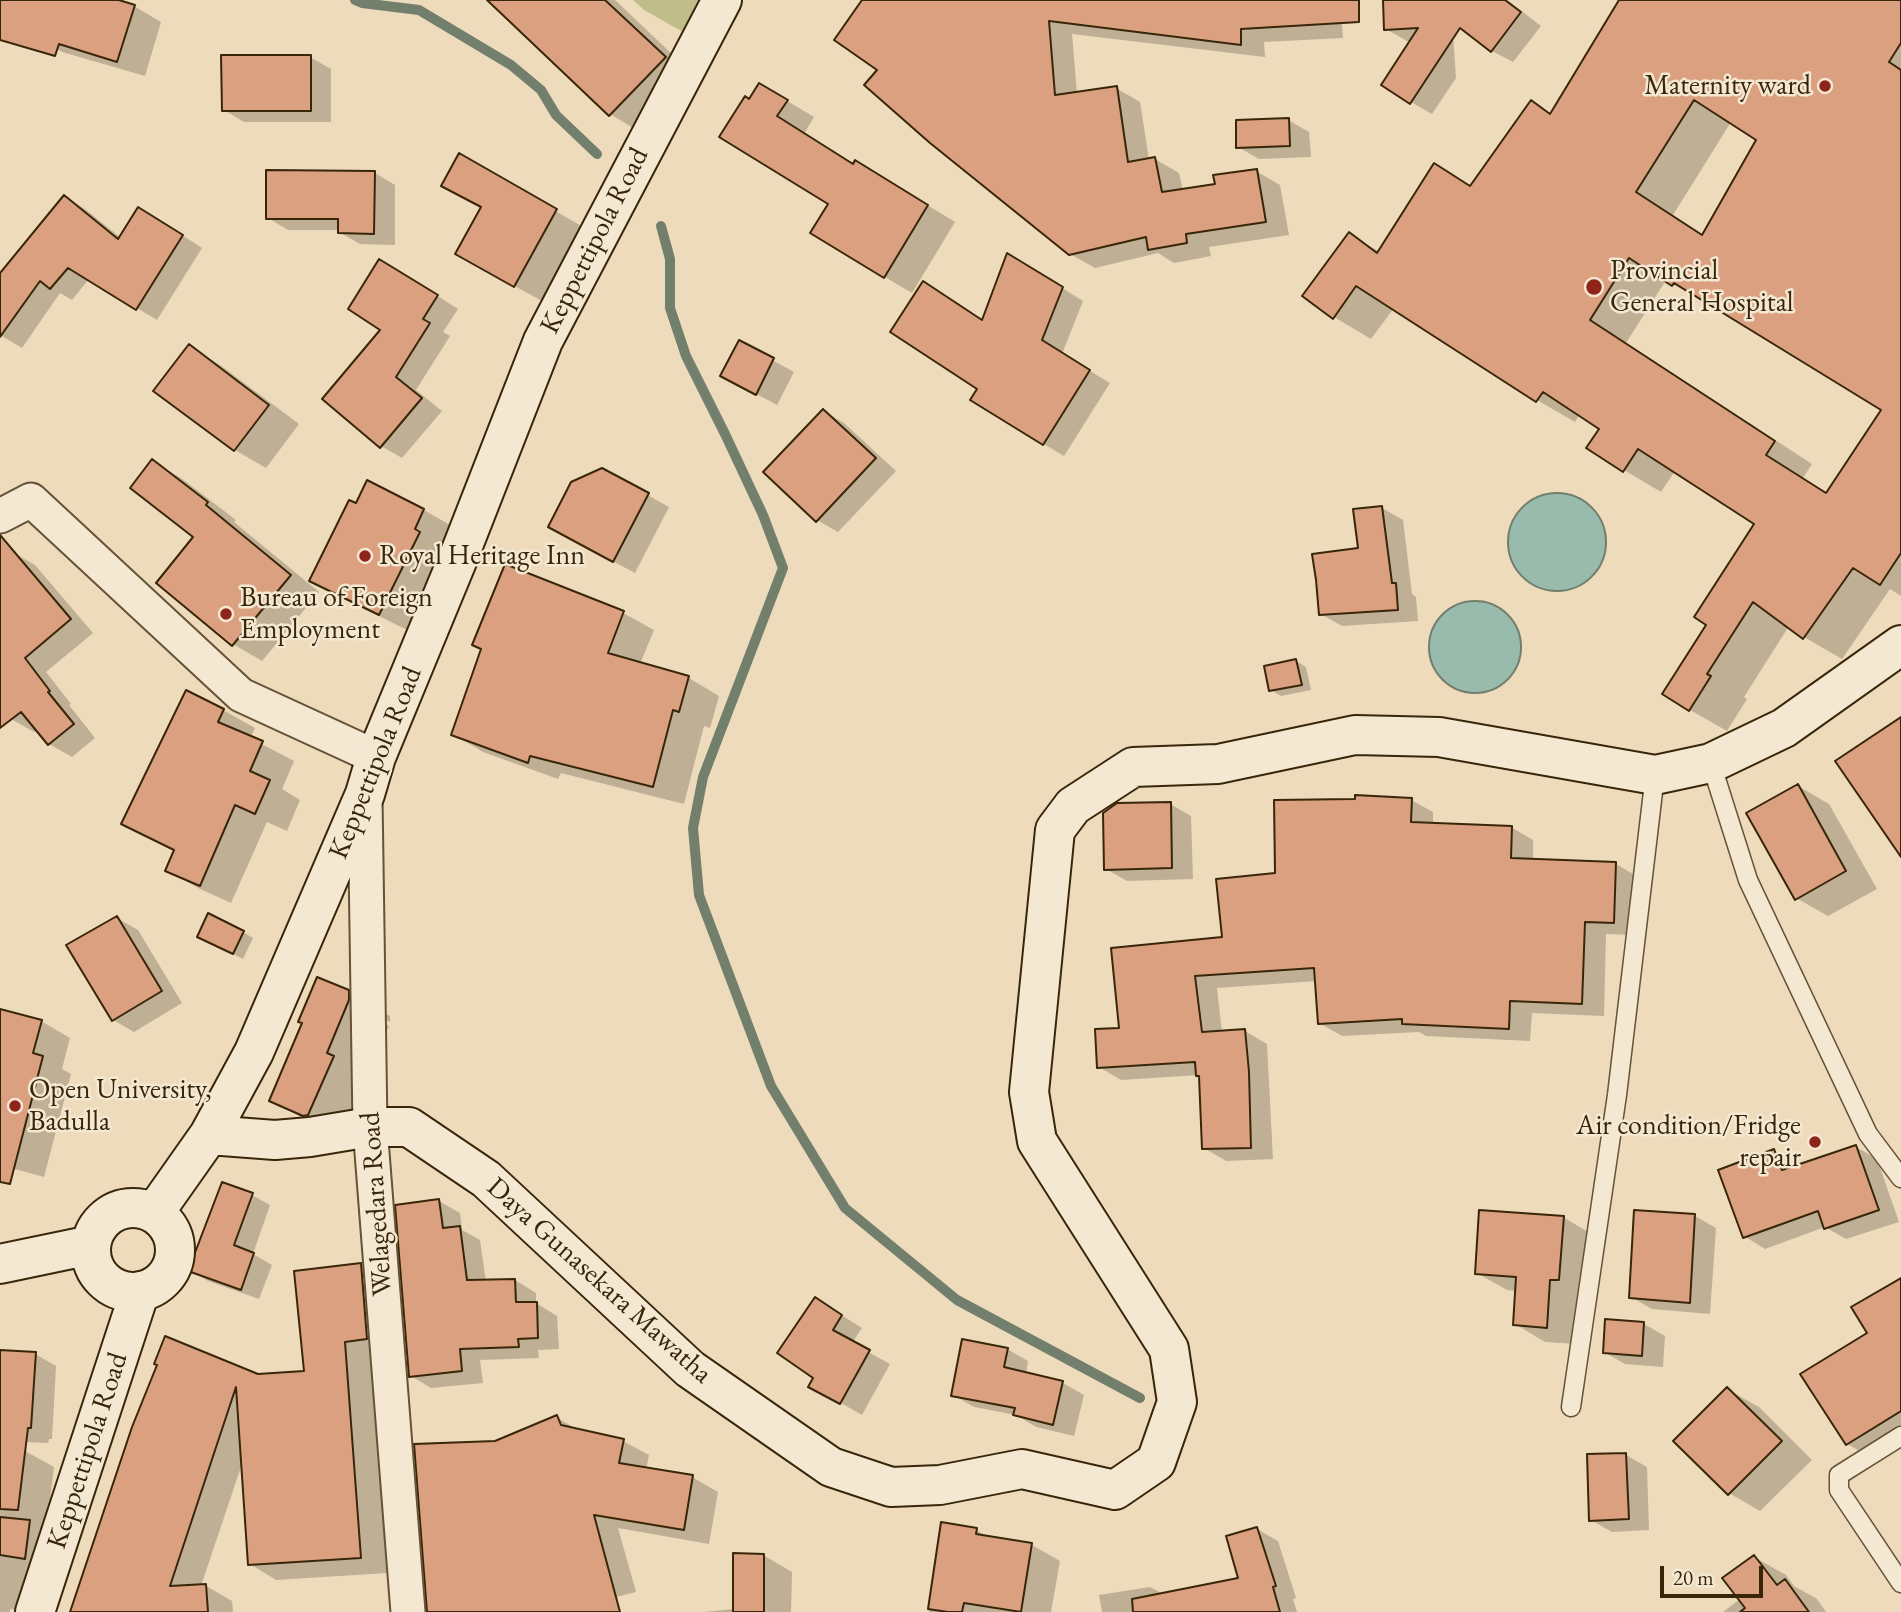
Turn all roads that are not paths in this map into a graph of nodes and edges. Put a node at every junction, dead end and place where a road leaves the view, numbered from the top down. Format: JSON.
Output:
{"nodes":[{"id":1,"x":725,"y":5,"type":"edge"},
{"id":2,"x":0,"y":516,"type":"edge"},
{"id":3,"x":1901,"y":645,"type":"edge"},
{"id":4,"x":376,"y":757,"type":"junction"},
{"id":5,"x":1711,"y":763,"type":"junction"},
{"id":6,"x":1655,"y":775,"type":"junction"},
{"id":7,"x":365,"y":794,"type":"junction"},
{"id":8,"x":370,"y":1127,"type":"junction"},
{"id":9,"x":209,"y":1135,"type":"junction"},
{"id":10,"x":1901,"y":1178,"type":"edge"},
{"id":11,"x":154,"y":1213,"type":"junction"},
{"id":12,"x":91,"y":1245,"type":"junction"},
{"id":13,"x":0,"y":1265,"type":"edge"},
{"id":14,"x":140,"y":1291,"type":"junction"},
{"id":15,"x":1570,"y":1408,"type":"dead end"},
{"id":16,"x":1901,"y":1436,"type":"edge"},
{"id":17,"x":1901,"y":1583,"type":"edge"},
{"id":18,"x":35,"y":1612,"type":"edge"},
{"id":19,"x":408,"y":1612,"type":"edge"}],
"edges":[{"from":1,"to":4,"type":"street","name":"Keppettipola Road"},
{"from":2,"to":4,"type":"street"},
{"from":3,"to":5,"type":"street","name":"Daya Gunasekara Mawatha"},
{"from":4,"to":7,"type":"street","name":"Keppettipola Road"},
{"from":5,"to":6,"type":"street","name":"Daya Gunasekara Mawatha"},
{"from":5,"to":10,"type":"lane"},
{"from":6,"to":8,"type":"street","name":"Daya Gunasekara Mawatha"},
{"from":6,"to":15,"type":"lane"},
{"from":7,"to":8,"type":"street","name":"Welagedara Road"},
{"from":7,"to":9,"type":"street","name":"Keppettipola Road"},
{"from":8,"to":9,"type":"street","name":"Daya Gunasekara Mawatha"},
{"from":8,"to":19,"type":"street","name":"Welagedara Road"},
{"from":9,"to":11,"type":"street","name":"Keppettipola Road"},
{"from":11,"to":12,"type":"street"},
{"from":11,"to":14,"type":"street"},
{"from":12,"to":13,"type":"street"},
{"from":12,"to":14,"type":"street"},
{"from":14,"to":18,"type":"street","name":"Keppettipola Road"},
{"from":16,"to":17,"type":"lane"}]}
